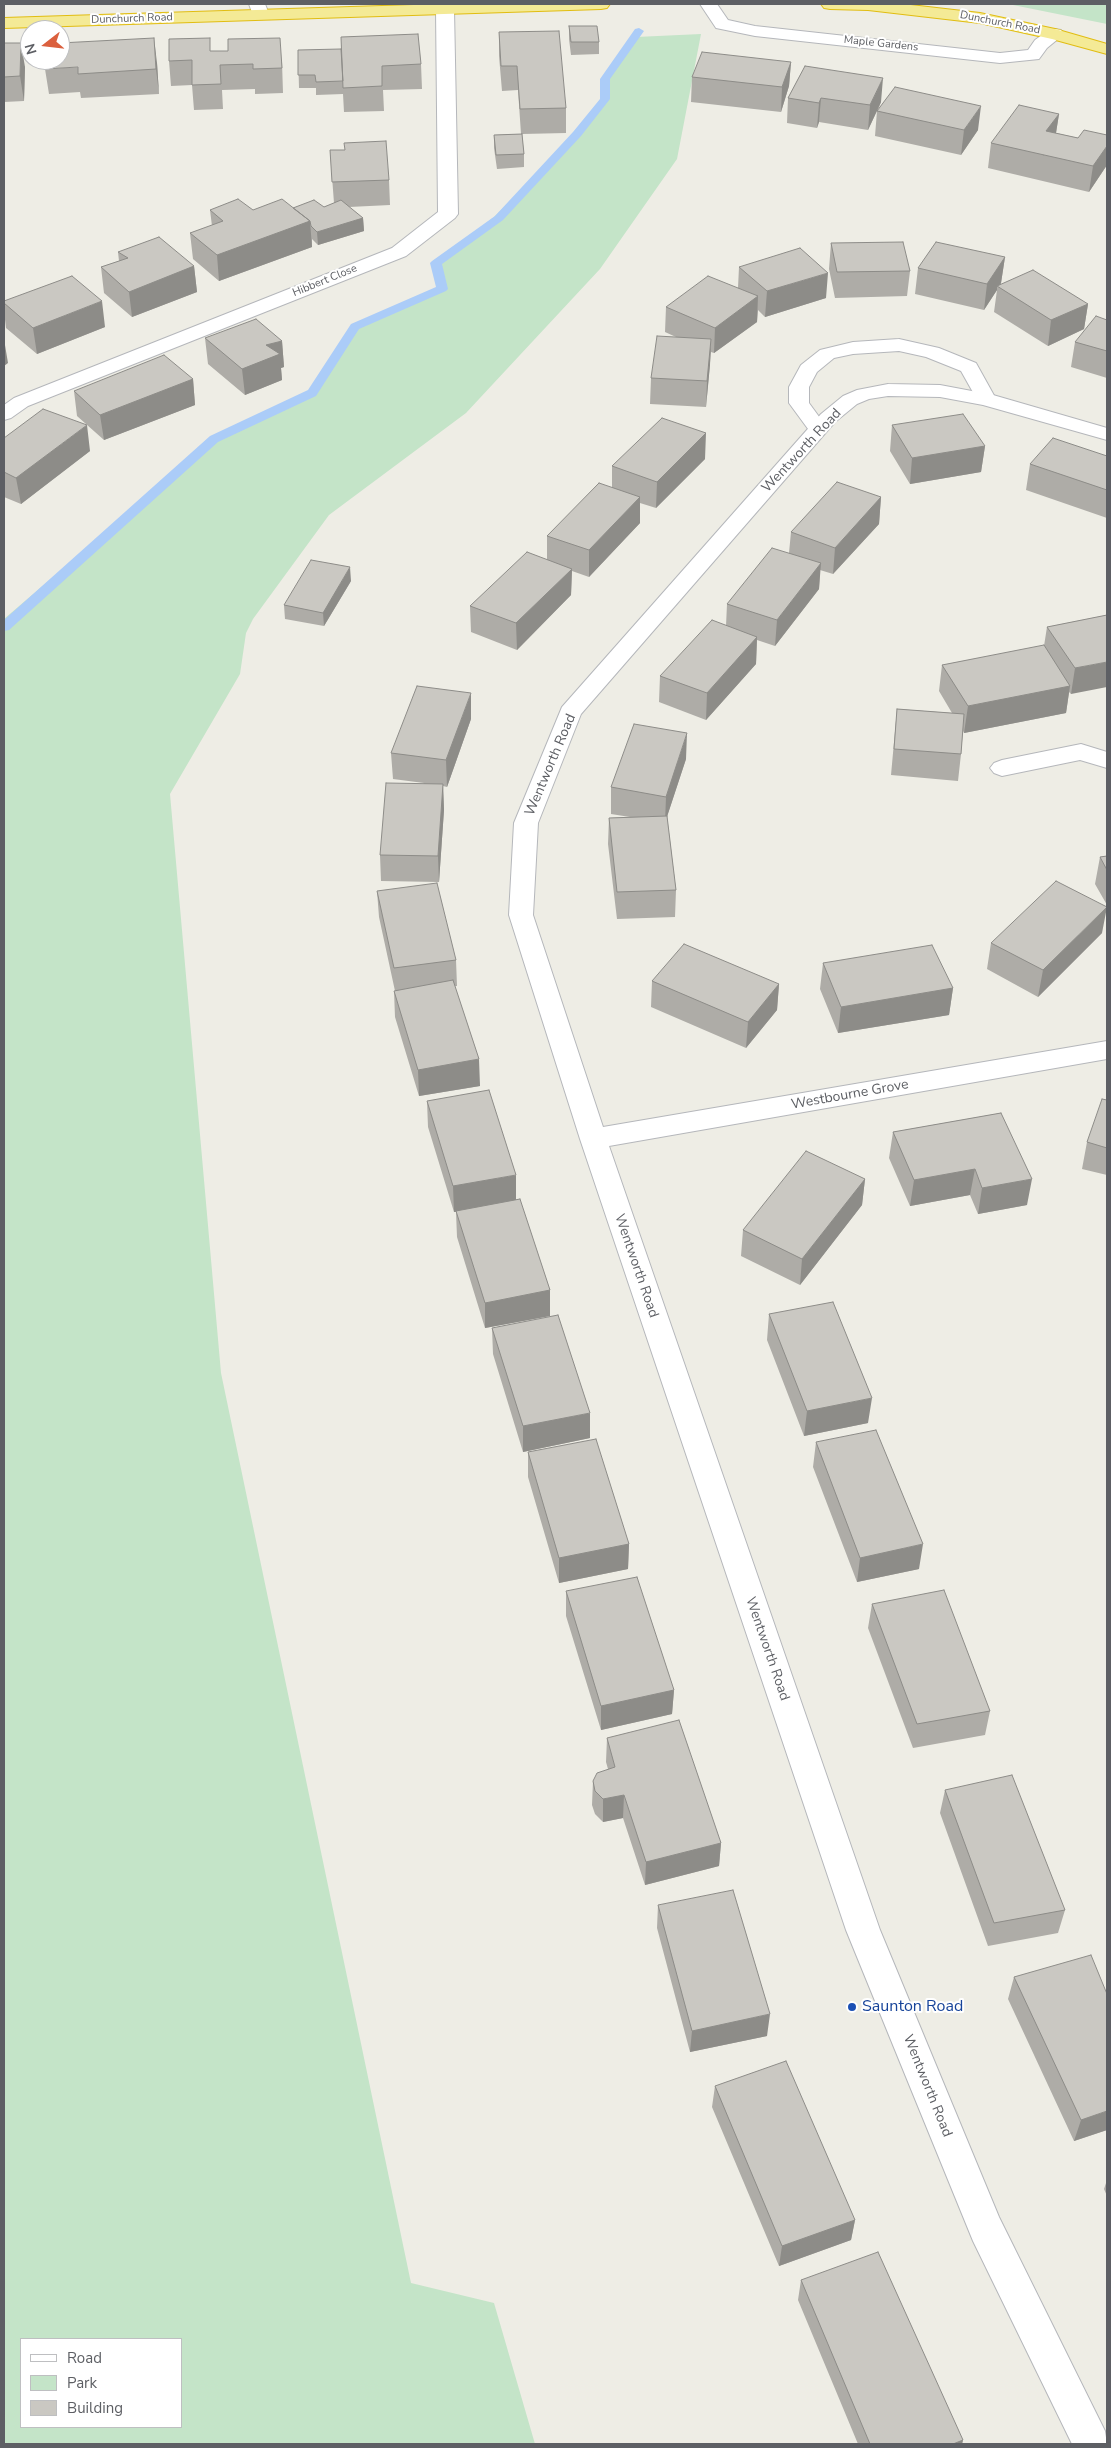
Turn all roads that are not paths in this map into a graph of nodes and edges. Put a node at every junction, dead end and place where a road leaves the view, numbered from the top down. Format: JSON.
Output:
{"nodes":[{"id":1,"x":601,"y":4,"type":"edge"},
{"id":2,"x":710,"y":4,"type":"edge"},
{"id":3,"x":830,"y":4,"type":"edge"},
{"id":4,"x":445,"y":8,"type":"junction"},
{"id":5,"x":258,"y":9,"type":"edge"},
{"id":6,"x":4,"y":23,"type":"edge"},
{"id":7,"x":1054,"y":34,"type":"junction"},
{"id":8,"x":1107,"y":50,"type":"edge"},
{"id":9,"x":986,"y":399,"type":"junction"},
{"id":10,"x":4,"y":414,"type":"edge"},
{"id":11,"x":818,"y":429,"type":"junction"},
{"id":12,"x":1107,"y":434,"type":"edge"},
{"id":13,"x":1107,"y":760,"type":"edge"},
{"id":14,"x":1002,"y":768,"type":"dead end"},
{"id":15,"x":1107,"y":1050,"type":"edge"},
{"id":16,"x":593,"y":1139,"type":"junction"},
{"id":17,"x":1092,"y":2444,"type":"edge"}],
"edges":[{"from":1,"to":4,"type":"highway","name":"Dunchurch Road"},
{"from":2,"to":7,"type":"street","name":"Maple Gardens"},
{"from":3,"to":7,"type":"highway","name":"Dunchurch Road"},
{"from":4,"to":5,"type":"highway","name":"Dunchurch Road"},
{"from":4,"to":10,"type":"street","name":"Hibbert Close"},
{"from":5,"to":6,"type":"highway","name":"Dunchurch Road"},
{"from":7,"to":8,"type":"highway","name":"Dunchurch Road"},
{"from":9,"to":11,"type":"street","name":"Wentworth Road"},
{"from":9,"to":11,"type":"street"},
{"from":9,"to":12,"type":"street","name":"Wentworth Road"},
{"from":11,"to":16,"type":"street","name":"Wentworth Road"},
{"from":13,"to":14,"type":"street"},
{"from":15,"to":16,"type":"street","name":"Westbourne Grove"},
{"from":16,"to":17,"type":"street","name":"Wentworth Road"}]}
